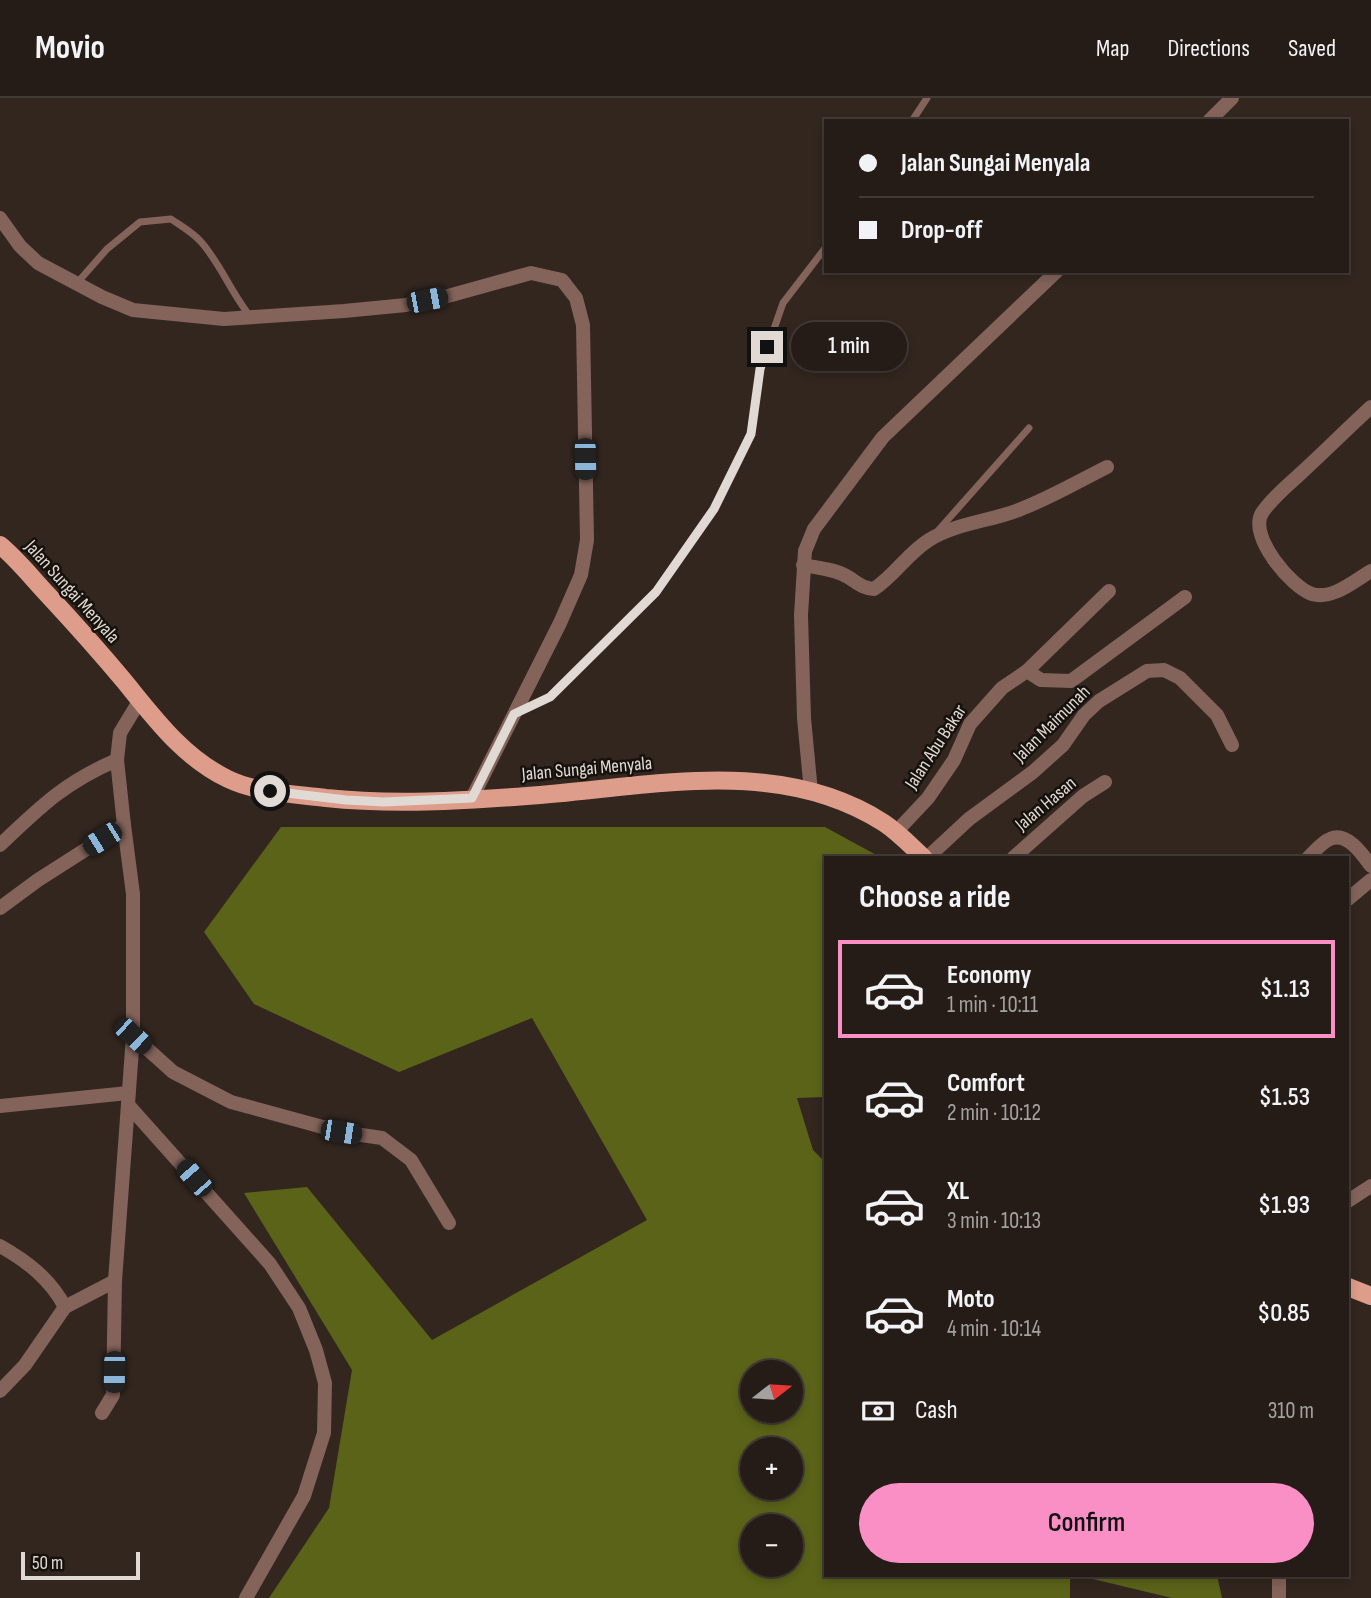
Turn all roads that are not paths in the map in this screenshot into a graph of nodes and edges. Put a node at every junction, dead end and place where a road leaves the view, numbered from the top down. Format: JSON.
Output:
{"nodes":[{"id":1,"x":928,"y":98,"type":"edge"},
{"id":2,"x":1232,"y":98,"type":"edge"},
{"id":3,"x":913,"y":119,"type":"edge"},
{"id":4,"x":1211,"y":119,"type":"edge"},
{"id":5,"x":0,"y":218,"type":"edge"},
{"id":6,"x":824,"y":250,"type":"edge"},
{"id":7,"x":1055,"y":273,"type":"edge"},
{"id":8,"x":76,"y":284,"type":"junction"},
{"id":9,"x":251,"y":317,"type":"junction"},
{"id":10,"x":1371,"y":407,"type":"edge"},
{"id":11,"x":1029,"y":428,"type":"dead end"},
{"id":12,"x":1107,"y":467,"type":"dead end"},
{"id":13,"x":931,"y":538,"type":"junction"},
{"id":14,"x":0,"y":545,"type":"edge"},
{"id":15,"x":803,"y":565,"type":"junction"},
{"id":16,"x":1371,"y":571,"type":"edge"},
{"id":17,"x":1110,"y":591,"type":"dead end"},
{"id":18,"x":1185,"y":597,"type":"dead end"},
{"id":19,"x":1027,"y":671,"type":"junction"},
{"id":20,"x":140,"y":700,"type":"junction"},
{"id":21,"x":514,"y":714,"type":"junction"},
{"id":22,"x":1232,"y":745,"type":"dead end"},
{"id":23,"x":117,"y":760,"type":"junction"},
{"id":24,"x":1105,"y":782,"type":"dead end"},
{"id":25,"x":811,"y":792,"type":"junction"},
{"id":26,"x":472,"y":798,"type":"junction"},
{"id":27,"x":124,"y":825,"type":"junction"},
{"id":28,"x":896,"y":832,"type":"junction"},
{"id":29,"x":0,"y":845,"type":"edge"},
{"id":30,"x":924,"y":856,"type":"edge"},
{"id":31,"x":928,"y":856,"type":"edge"},
{"id":32,"x":1015,"y":856,"type":"edge"},
{"id":33,"x":1309,"y":856,"type":"edge"},
{"id":34,"x":1371,"y":866,"type":"edge"},
{"id":35,"x":1371,"y":880,"type":"edge"},
{"id":36,"x":1349,"y":898,"type":"edge"},
{"id":37,"x":0,"y":908,"type":"edge"},
{"id":38,"x":133,"y":1036,"type":"junction"},
{"id":39,"x":129,"y":1100,"type":"junction"},
{"id":40,"x":0,"y":1105,"type":"edge"},
{"id":41,"x":1371,"y":1186,"type":"edge"},
{"id":42,"x":1349,"y":1200,"type":"edge"},
{"id":43,"x":449,"y":1223,"type":"dead end"},
{"id":44,"x":0,"y":1246,"type":"edge"},
{"id":45,"x":115,"y":1281,"type":"junction"},
{"id":46,"x":1349,"y":1287,"type":"edge"},
{"id":47,"x":1371,"y":1296,"type":"edge"},
{"id":48,"x":65,"y":1307,"type":"junction"},
{"id":49,"x":0,"y":1391,"type":"edge"},
{"id":50,"x":102,"y":1413,"type":"dead end"},
{"id":51,"x":1279,"y":1577,"type":"edge"},
{"id":52,"x":246,"y":1598,"type":"edge"},
{"id":53,"x":1279,"y":1598,"type":"edge"}],
"edges":[{"from":1,"to":3,"type":"lane"},
{"from":2,"to":4,"type":"street"},
{"from":5,"to":8,"type":"street"},
{"from":6,"to":21,"type":"lane"},
{"from":7,"to":15,"type":"street"},
{"from":8,"to":9,"type":"street"},
{"from":8,"to":9,"type":"lane"},
{"from":9,"to":21,"type":"street"},
{"from":10,"to":16,"type":"street"},
{"from":11,"to":13,"type":"lane"},
{"from":12,"to":13,"type":"street"},
{"from":13,"to":15,"type":"street"},
{"from":14,"to":20,"type":"main road","name":"Jalan Sungai Menyala"},
{"from":15,"to":25,"type":"street"},
{"from":17,"to":19,"type":"street","name":"Jalan Abu Bakar"},
{"from":18,"to":19,"type":"street"},
{"from":19,"to":28,"type":"street","name":"Jalan Abu Bakar"},
{"from":20,"to":23,"type":"street"},
{"from":20,"to":26,"type":"main road","name":"Jalan Sungai Menyala"},
{"from":21,"to":26,"type":"street"},
{"from":22,"to":31,"type":"street","name":"Jalan Maimunah"},
{"from":23,"to":27,"type":"street"},
{"from":23,"to":29,"type":"street"},
{"from":24,"to":32,"type":"street","name":"Jalan Hasan"},
{"from":25,"to":26,"type":"main road","name":"Jalan Sungai Menyala"},
{"from":25,"to":28,"type":"main road","name":"Jalan Sungai Menyala"},
{"from":27,"to":37,"type":"street"},
{"from":27,"to":38,"type":"street"},
{"from":28,"to":30,"type":"main road","name":"Jalan Sungai Menyala"},
{"from":33,"to":34,"type":"street"},
{"from":35,"to":36,"type":"street"},
{"from":38,"to":39,"type":"street"},
{"from":38,"to":43,"type":"street"},
{"from":39,"to":40,"type":"street"},
{"from":39,"to":45,"type":"street"},
{"from":39,"to":52,"type":"street"},
{"from":41,"to":42,"type":"street"},
{"from":44,"to":48,"type":"street"},
{"from":45,"to":48,"type":"street"},
{"from":45,"to":50,"type":"street"},
{"from":46,"to":47,"type":"main road"},
{"from":48,"to":49,"type":"street"},
{"from":51,"to":53,"type":"street"}]}
